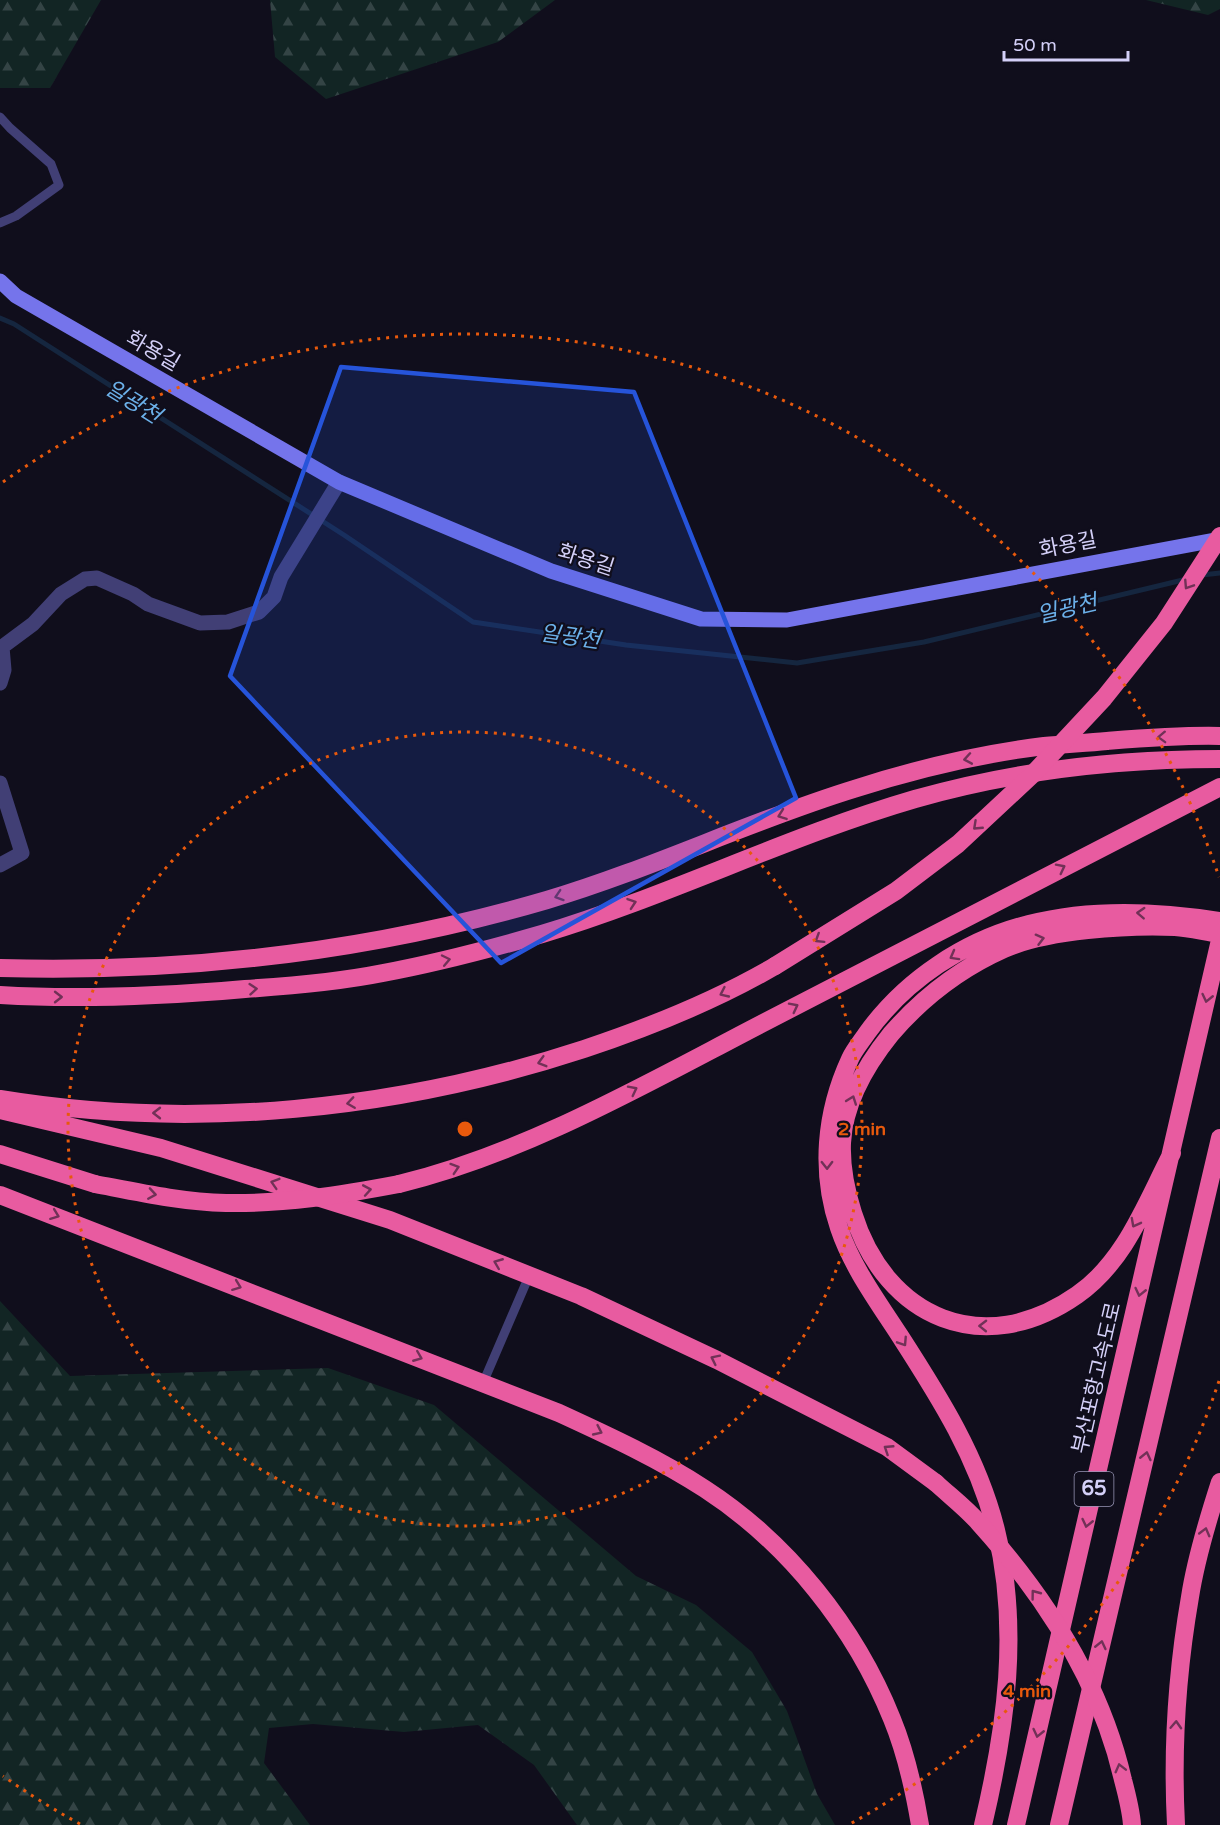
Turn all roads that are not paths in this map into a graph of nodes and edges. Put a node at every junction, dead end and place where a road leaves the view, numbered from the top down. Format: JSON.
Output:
{"nodes":[{"id":1,"x":0,"y":117,"type":"edge"},
{"id":2,"x":0,"y":223,"type":"edge"},
{"id":3,"x":0,"y":280,"type":"edge"},
{"id":4,"x":339,"y":482,"type":"junction"},
{"id":5,"x":1220,"y":537,"type":"edge"},
{"id":6,"x":1,"y":647,"type":"edge"},
{"id":7,"x":0,"y":683,"type":"edge"},
{"id":8,"x":1220,"y":736,"type":"edge"},
{"id":9,"x":1220,"y":759,"type":"edge"},
{"id":10,"x":0,"y":783,"type":"edge"},
{"id":11,"x":1220,"y":787,"type":"edge"},
{"id":12,"x":0,"y":865,"type":"edge"},
{"id":13,"x":1220,"y":921,"type":"edge"},
{"id":14,"x":1220,"y":934,"type":"edge"},
{"id":15,"x":1220,"y":940,"type":"edge"},
{"id":16,"x":0,"y":968,"type":"edge"},
{"id":17,"x":0,"y":995,"type":"edge"},
{"id":18,"x":0,"y":1099,"type":"edge"},
{"id":19,"x":0,"y":1110,"type":"edge"},
{"id":20,"x":1220,"y":1138,"type":"edge"},
{"id":21,"x":1172,"y":1153,"type":"junction"},
{"id":22,"x":0,"y":1154,"type":"edge"},
{"id":23,"x":0,"y":1195,"type":"edge"},
{"id":24,"x":529,"y":1275,"type":"junction"},
{"id":25,"x":483,"y":1383,"type":"junction"},
{"id":26,"x":1220,"y":1482,"type":"edge"},
{"id":27,"x":920,"y":1825,"type":"edge"},
{"id":28,"x":983,"y":1825,"type":"edge"},
{"id":29,"x":1016,"y":1825,"type":"edge"},
{"id":30,"x":1059,"y":1825,"type":"edge"},
{"id":31,"x":1132,"y":1825,"type":"edge"},
{"id":32,"x":1176,"y":1825,"type":"edge"}],
"edges":[{"from":1,"to":2,"type":"lane"},
{"from":3,"to":4,"type":"main road","name":"화용길"},
{"from":4,"to":5,"type":"main road","name":"화용길"},
{"from":4,"to":6,"type":"street"},
{"from":5,"to":18,"type":"highway","one_way":true,"bridge":true},
{"from":6,"to":7,"type":"street"},
{"from":8,"to":16,"type":"highway","one_way":true},
{"from":17,"to":9,"type":"highway","one_way":true},
{"from":10,"to":12,"type":"street"},
{"from":22,"to":11,"type":"highway","one_way":true,"bridge":true},
{"from":13,"to":28,"type":"highway","one_way":true},
{"from":21,"to":14,"type":"highway","one_way":true},
{"from":15,"to":21,"type":"highway","name":"부산포항고속도로","number":"65","one_way":true},
{"from":24,"to":19,"type":"highway","one_way":true},
{"from":30,"to":20,"type":"highway","number":"65","one_way":true},
{"from":21,"to":29,"type":"highway","name":"부산포항고속도로","number":"65","one_way":true},
{"from":23,"to":25,"type":"highway","one_way":true},
{"from":24,"to":25,"type":"lane"},
{"from":31,"to":24,"type":"highway","one_way":true,"bridge":true},
{"from":25,"to":27,"type":"highway","one_way":true},
{"from":32,"to":26,"type":"highway","one_way":true}]}
